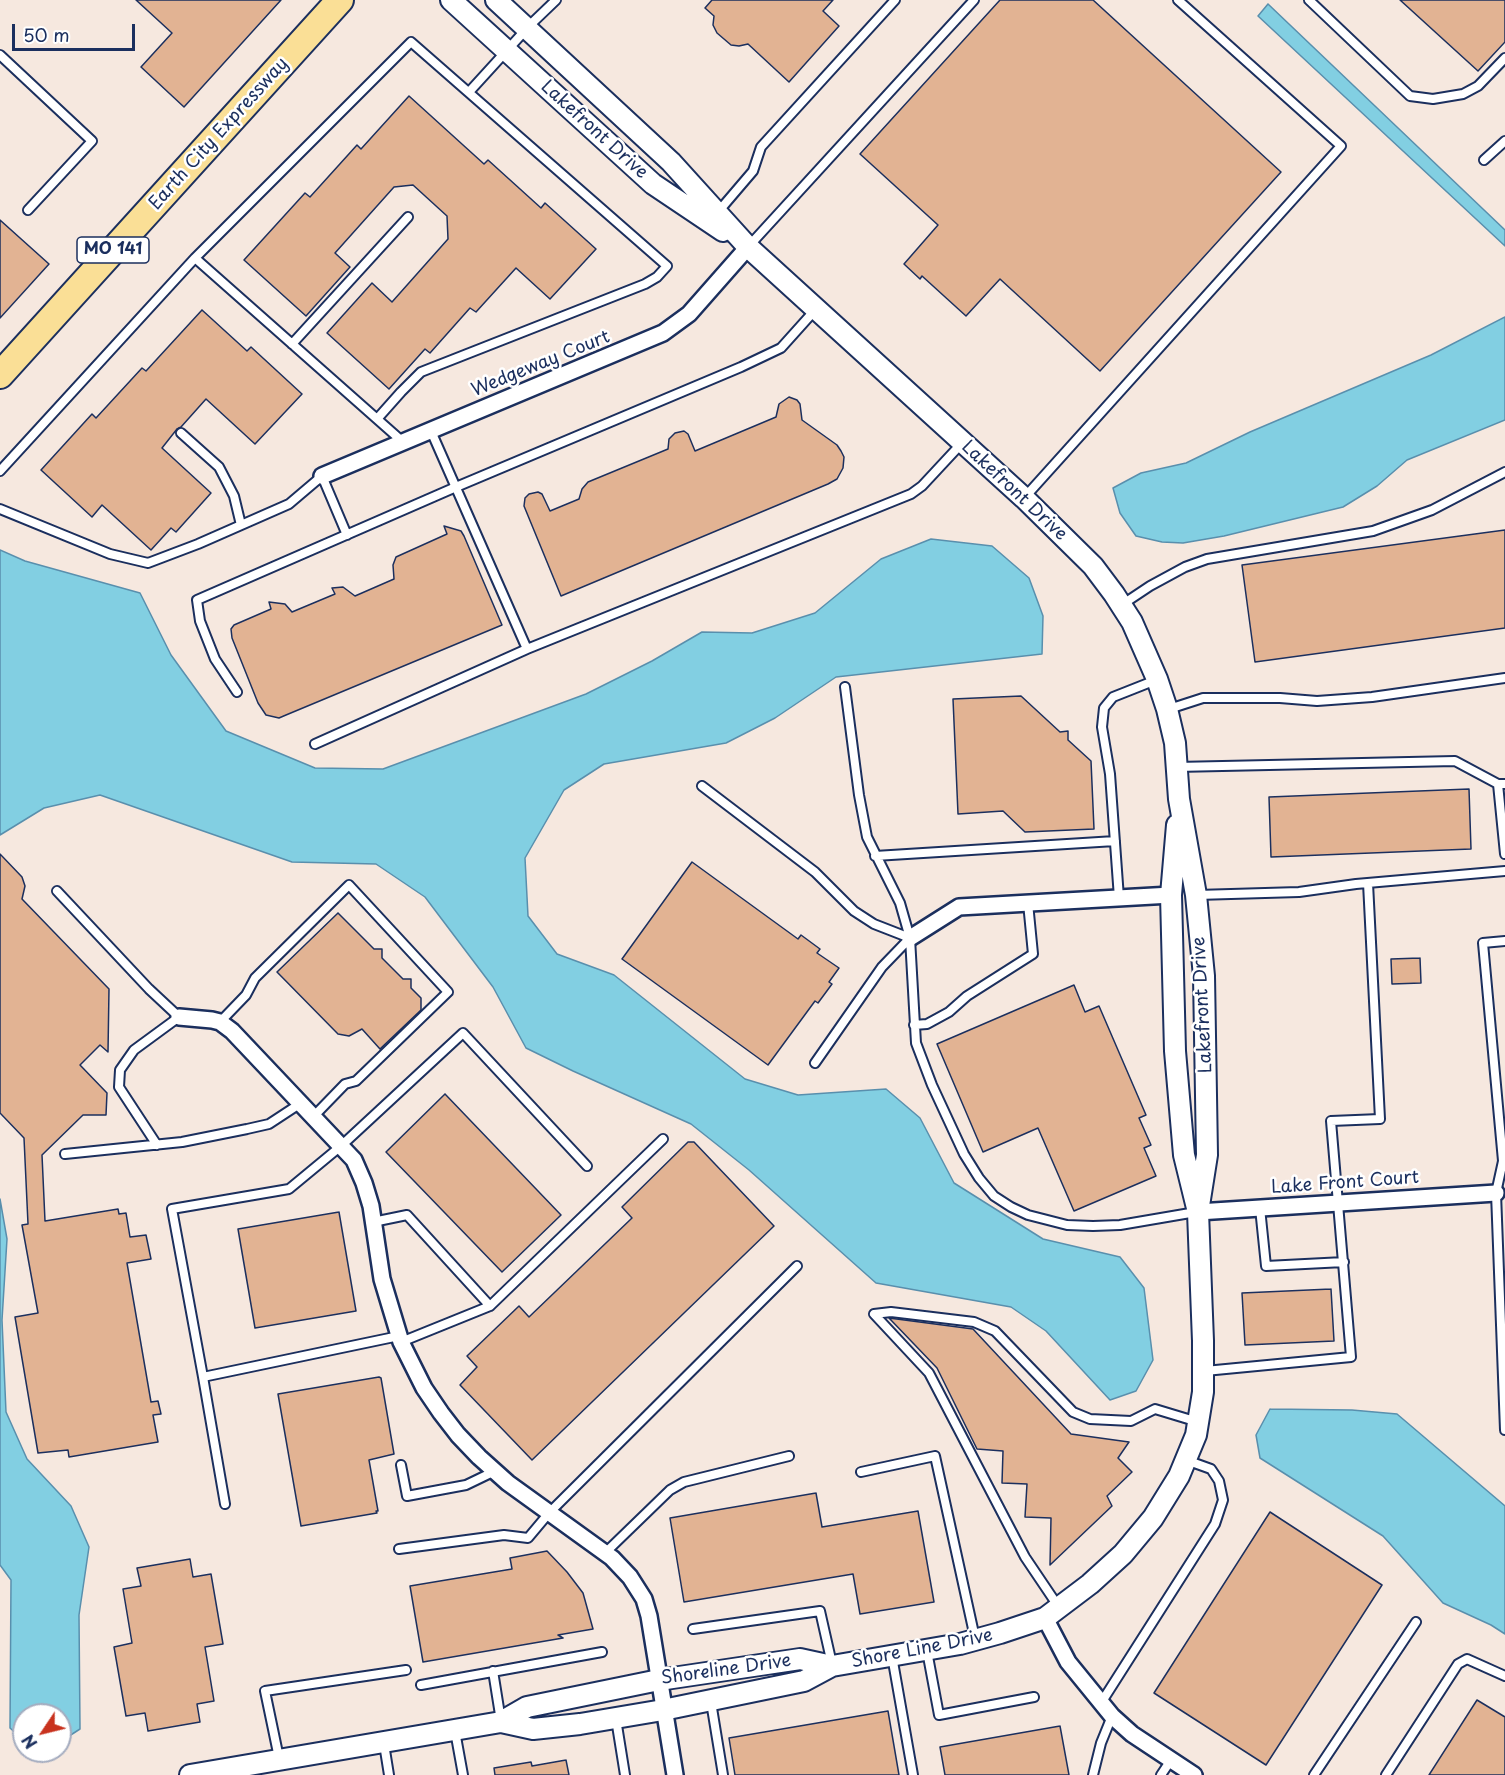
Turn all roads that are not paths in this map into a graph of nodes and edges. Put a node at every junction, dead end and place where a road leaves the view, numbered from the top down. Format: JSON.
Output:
{"nodes":[{"id":1,"x":340,"y":0,"type":"edge"},
{"id":2,"x":451,"y":0,"type":"edge"},
{"id":3,"x":496,"y":0,"type":"edge"},
{"id":4,"x":556,"y":0,"type":"edge"},
{"id":5,"x":895,"y":0,"type":"edge"},
{"id":6,"x":974,"y":0,"type":"edge"},
{"id":7,"x":1178,"y":0,"type":"edge"},
{"id":8,"x":1309,"y":0,"type":"edge"},
{"id":9,"x":528,"y":29,"type":"junction"},
{"id":10,"x":507,"y":51,"type":"junction"},
{"id":11,"x":0,"y":55,"type":"edge"},
{"id":12,"x":1505,"y":58,"type":"edge"},
{"id":13,"x":469,"y":92,"type":"junction"},
{"id":14,"x":1505,"y":141,"type":"edge"},
{"id":15,"x":1484,"y":160,"type":"dead end"},
{"id":16,"x":28,"y":210,"type":"dead end"},
{"id":17,"x":717,"y":213,"type":"junction"},
{"id":18,"x":408,"y":217,"type":"dead end"},
{"id":19,"x":748,"y":247,"type":"junction"},
{"id":20,"x":195,"y":258,"type":"junction"},
{"id":21,"x":816,"y":309,"type":"junction"},
{"id":22,"x":292,"y":344,"type":"junction"},
{"id":23,"x":0,"y":375,"type":"edge"},
{"id":24,"x":377,"y":419,"type":"junction"},
{"id":25,"x":431,"y":431,"type":"junction"},
{"id":26,"x":181,"y":433,"type":"dead end"},
{"id":27,"x":962,"y":442,"type":"junction"},
{"id":28,"x":404,"y":443,"type":"junction"},
{"id":29,"x":0,"y":471,"type":"edge"},
{"id":30,"x":1505,"y":472,"type":"edge"},
{"id":31,"x":322,"y":476,"type":"junction"},
{"id":32,"x":456,"y":487,"type":"junction"},
{"id":33,"x":1024,"y":498,"type":"junction"},
{"id":34,"x":0,"y":509,"type":"edge"},
{"id":35,"x":241,"y":525,"type":"junction"},
{"id":36,"x":347,"y":535,"type":"junction"},
{"id":37,"x":1121,"y":605,"type":"junction"},
{"id":38,"x":527,"y":649,"type":"junction"},
{"id":39,"x":1505,"y":678,"type":"edge"},
{"id":40,"x":1157,"y":679,"type":"junction"},
{"id":41,"x":845,"y":687,"type":"dead end"},
{"id":42,"x":237,"y":692,"type":"dead end"},
{"id":43,"x":1167,"y":709,"type":"junction"},
{"id":44,"x":315,"y":744,"type":"dead end"},
{"id":45,"x":1176,"y":767,"type":"junction"},
{"id":46,"x":1501,"y":784,"type":"edge"},
{"id":47,"x":702,"y":786,"type":"dead end"},
{"id":48,"x":1179,"y":799,"type":"junction"},
{"id":49,"x":1115,"y":841,"type":"junction"},
{"id":50,"x":1505,"y":855,"type":"edge"},
{"id":51,"x":875,"y":856,"type":"junction"},
{"id":52,"x":1505,"y":871,"type":"edge"},
{"id":53,"x":1368,"y":883,"type":"junction"},
{"id":54,"x":57,"y":891,"type":"dead end"},
{"id":55,"x":1171,"y":895,"type":"junction"},
{"id":56,"x":1196,"y":895,"type":"junction"},
{"id":57,"x":1119,"y":898,"type":"junction"},
{"id":58,"x":1028,"y":903,"type":"junction"},
{"id":59,"x":910,"y":938,"type":"junction"},
{"id":60,"x":1505,"y":941,"type":"edge"},
{"id":61,"x":179,"y":1017,"type":"junction"},
{"id":62,"x":220,"y":1022,"type":"junction"},
{"id":63,"x":914,"y":1024,"type":"junction"},
{"id":64,"x":815,"y":1063,"type":"dead end"},
{"id":65,"x":301,"y":1103,"type":"junction"},
{"id":66,"x":314,"y":1116,"type":"junction"},
{"id":67,"x":663,"y":1139,"type":"dead end"},
{"id":68,"x":157,"y":1145,"type":"junction"},
{"id":69,"x":341,"y":1146,"type":"junction"},
{"id":70,"x":65,"y":1154,"type":"dead end"},
{"id":71,"x":587,"y":1166,"type":"dead end"},
{"id":72,"x":1496,"y":1193,"type":"junction"},
{"id":73,"x":1339,"y":1203,"type":"junction"},
{"id":74,"x":1260,"y":1208,"type":"junction"},
{"id":75,"x":1198,"y":1212,"type":"junction"},
{"id":76,"x":373,"y":1222,"type":"junction"},
{"id":77,"x":1344,"y":1263,"type":"junction"},
{"id":78,"x":797,"y":1266,"type":"dead end"},
{"id":79,"x":490,"y":1306,"type":"junction"},
{"id":80,"x":400,"y":1339,"type":"junction"},
{"id":81,"x":1203,"y":1371,"type":"junction"},
{"id":82,"x":203,"y":1377,"type":"junction"},
{"id":83,"x":1198,"y":1422,"type":"junction"},
{"id":84,"x":1505,"y":1430,"type":"edge"},
{"id":85,"x":789,"y":1456,"type":"dead end"},
{"id":86,"x":1186,"y":1460,"type":"junction"},
{"id":87,"x":401,"y":1465,"type":"dead end"},
{"id":88,"x":495,"y":1471,"type":"junction"},
{"id":89,"x":861,"y":1473,"type":"dead end"},
{"id":90,"x":225,"y":1504,"type":"dead end"},
{"id":91,"x":549,"y":1513,"type":"junction"},
{"id":92,"x":399,"y":1549,"type":"dead end"},
{"id":93,"x":605,"y":1553,"type":"junction"},
{"id":94,"x":1052,"y":1612,"type":"junction"},
{"id":95,"x":1416,"y":1622,"type":"dead end"},
{"id":96,"x":693,"y":1629,"type":"dead end"},
{"id":97,"x":975,"y":1640,"type":"junction"},
{"id":98,"x":927,"y":1650,"type":"junction"},
{"id":99,"x":602,"y":1652,"type":"dead end"},
{"id":100,"x":892,"y":1656,"type":"junction"},
{"id":101,"x":832,"y":1666,"type":"junction"},
{"id":102,"x":406,"y":1670,"type":"dead end"},
{"id":103,"x":493,"y":1671,"type":"junction"},
{"id":104,"x":1505,"y":1676,"type":"edge"},
{"id":105,"x":659,"y":1680,"type":"junction"},
{"id":106,"x":421,"y":1685,"type":"dead end"},
{"id":107,"x":1034,"y":1697,"type":"dead end"},
{"id":108,"x":710,"y":1700,"type":"junction"},
{"id":109,"x":1101,"y":1704,"type":"junction"},
{"id":110,"x":663,"y":1710,"type":"junction"},
{"id":111,"x":1112,"y":1716,"type":"junction"},
{"id":112,"x":615,"y":1718,"type":"junction"},
{"id":113,"x":501,"y":1722,"type":"junction"},
{"id":114,"x":455,"y":1730,"type":"junction"},
{"id":115,"x":383,"y":1742,"type":"junction"},
{"id":116,"x":279,"y":1760,"type":"junction"},
{"id":117,"x":1171,"y":1760,"type":"junction"},
{"id":118,"x":190,"y":1775,"type":"edge"},
{"id":119,"x":389,"y":1775,"type":"edge"},
{"id":120,"x":463,"y":1775,"type":"edge"},
{"id":121,"x":625,"y":1775,"type":"edge"},
{"id":122,"x":675,"y":1775,"type":"edge"},
{"id":123,"x":723,"y":1775,"type":"edge"},
{"id":124,"x":913,"y":1775,"type":"edge"},
{"id":125,"x":1093,"y":1775,"type":"edge"},
{"id":126,"x":1161,"y":1775,"type":"edge"},
{"id":127,"x":1194,"y":1775,"type":"edge"},
{"id":128,"x":1314,"y":1775,"type":"edge"},
{"id":129,"x":1386,"y":1775,"type":"edge"}],
"edges":[{"from":1,"to":23,"type":"highway","name":"Earth City Expressway","number":"MO 141"},
{"from":2,"to":10,"type":"street","name":"Lakefront Drive"},
{"from":3,"to":9,"type":"street","name":"Lakefront Drive"},
{"from":4,"to":9,"type":"lane"},
{"from":5,"to":17,"type":"lane"},
{"from":6,"to":19,"type":"lane"},
{"from":7,"to":33,"type":"lane"},
{"from":8,"to":12,"type":"lane"},
{"from":9,"to":10,"type":"lane"},
{"from":9,"to":17,"type":"street","name":"Lakefront Drive"},
{"from":10,"to":13,"type":"lane"},
{"from":10,"to":19,"type":"street","name":"Lakefront Drive"},
{"from":11,"to":16,"type":"lane"},
{"from":13,"to":20,"type":"lane"},
{"from":13,"to":24,"type":"lane"},
{"from":14,"to":15,"type":"lane"},
{"from":17,"to":19,"type":"street","name":"Lakefront Drive"},
{"from":18,"to":22,"type":"lane"},
{"from":19,"to":21,"type":"street","name":"Lakefront Drive"},
{"from":19,"to":25,"type":"street","name":"Wedgeway Court"},
{"from":20,"to":22,"type":"lane"},
{"from":20,"to":29,"type":"lane"},
{"from":21,"to":27,"type":"street","name":"Lakefront Drive"},
{"from":21,"to":32,"type":"lane"},
{"from":22,"to":24,"type":"lane"},
{"from":24,"to":28,"type":"lane"},
{"from":25,"to":28,"type":"street","name":"Wedgeway Court"},
{"from":25,"to":32,"type":"lane"},
{"from":26,"to":35,"type":"lane"},
{"from":27,"to":33,"type":"street","name":"Lakefront Drive"},
{"from":27,"to":38,"type":"lane"},
{"from":28,"to":31,"type":"street","name":"Wedgeway Court"},
{"from":30,"to":37,"type":"lane"},
{"from":31,"to":35,"type":"lane"},
{"from":31,"to":36,"type":"lane"},
{"from":32,"to":36,"type":"lane"},
{"from":32,"to":38,"type":"lane"},
{"from":33,"to":37,"type":"street","name":"Lakefront Drive"},
{"from":34,"to":35,"type":"lane"},
{"from":36,"to":42,"type":"lane"},
{"from":37,"to":40,"type":"street","name":"Lakefront Drive"},
{"from":38,"to":44,"type":"lane"},
{"from":39,"to":43,"type":"lane"},
{"from":40,"to":43,"type":"street","name":"Lakefront Drive"},
{"from":40,"to":49,"type":"lane"},
{"from":41,"to":51,"type":"lane"},
{"from":43,"to":45,"type":"street","name":"Lakefront Drive"},
{"from":45,"to":46,"type":"lane"},
{"from":45,"to":48,"type":"street","name":"Lakefront Drive"},
{"from":46,"to":50,"type":"lane"},
{"from":47,"to":59,"type":"lane"},
{"from":48,"to":55,"type":"street","name":"Lakefront Drive"},
{"from":48,"to":56,"type":"street","name":"Lakefront Drive"},
{"from":49,"to":51,"type":"lane"},
{"from":49,"to":57,"type":"lane"},
{"from":51,"to":59,"type":"lane"},
{"from":52,"to":53,"type":"lane"},
{"from":53,"to":56,"type":"lane"},
{"from":53,"to":73,"type":"lane"},
{"from":54,"to":61,"type":"lane"},
{"from":55,"to":57,"type":"street"},
{"from":55,"to":75,"type":"street","name":"Lakefront Drive"},
{"from":56,"to":75,"type":"street","name":"Lakefront Drive"},
{"from":57,"to":58,"type":"street"},
{"from":58,"to":59,"type":"street"},
{"from":58,"to":63,"type":"lane"},
{"from":59,"to":63,"type":"lane"},
{"from":59,"to":64,"type":"lane"},
{"from":60,"to":72,"type":"lane"},
{"from":61,"to":62,"type":"street"},
{"from":61,"to":68,"type":"lane"},
{"from":62,"to":65,"type":"street"},
{"from":62,"to":66,"type":"lane"},
{"from":63,"to":75,"type":"lane"},
{"from":65,"to":66,"type":"street"},
{"from":65,"to":68,"type":"lane"},
{"from":66,"to":69,"type":"street"},
{"from":67,"to":79,"type":"lane"},
{"from":68,"to":70,"type":"lane"},
{"from":69,"to":71,"type":"lane"},
{"from":69,"to":76,"type":"street"},
{"from":69,"to":82,"type":"lane"},
{"from":72,"to":73,"type":"street","name":"Lake Front Court"},
{"from":72,"to":84,"type":"lane"},
{"from":73,"to":74,"type":"street","name":"Lake Front Court"},
{"from":73,"to":77,"type":"lane"},
{"from":74,"to":75,"type":"street","name":"Lake Front Court"},
{"from":74,"to":77,"type":"lane"},
{"from":75,"to":81,"type":"street","name":"Lakefront Drive"},
{"from":76,"to":79,"type":"lane"},
{"from":76,"to":80,"type":"street"},
{"from":77,"to":81,"type":"lane"},
{"from":78,"to":91,"type":"lane"},
{"from":79,"to":80,"type":"lane"},
{"from":80,"to":82,"type":"lane"},
{"from":80,"to":88,"type":"street"},
{"from":81,"to":83,"type":"street"},
{"from":82,"to":90,"type":"lane"},
{"from":83,"to":86,"type":"street"},
{"from":83,"to":94,"type":"lane"},
{"from":85,"to":93,"type":"lane"},
{"from":86,"to":94,"type":"street"},
{"from":86,"to":109,"type":"lane"},
{"from":87,"to":88,"type":"lane"},
{"from":88,"to":91,"type":"street"},
{"from":89,"to":97,"type":"lane"},
{"from":91,"to":92,"type":"lane"},
{"from":91,"to":93,"type":"street"},
{"from":93,"to":105,"type":"street"},
{"from":94,"to":97,"type":"street","name":"Shore Line Drive"},
{"from":94,"to":109,"type":"street"},
{"from":95,"to":128,"type":"lane"},
{"from":96,"to":101,"type":"lane"},
{"from":97,"to":98,"type":"street","name":"Shore Line Drive"},
{"from":98,"to":100,"type":"street","name":"Shore Line Drive"},
{"from":98,"to":107,"type":"lane"},
{"from":99,"to":103,"type":"lane"},
{"from":100,"to":101,"type":"street","name":"Shore Line Drive"},
{"from":100,"to":124,"type":"lane"},
{"from":101,"to":105,"type":"street","name":"Shoreline Drive"},
{"from":101,"to":108,"type":"street","name":"Shoreline Drive"},
{"from":102,"to":116,"type":"lane"},
{"from":103,"to":106,"type":"lane"},
{"from":103,"to":113,"type":"lane"},
{"from":104,"to":129,"type":"lane"},
{"from":105,"to":110,"type":"street"},
{"from":105,"to":113,"type":"street","name":"Shoreline Drive"},
{"from":108,"to":110,"type":"street","name":"Shoreline Drive"},
{"from":108,"to":123,"type":"lane"},
{"from":109,"to":111,"type":"street"},
{"from":110,"to":112,"type":"street","name":"Shoreline Drive"},
{"from":110,"to":122,"type":"street"},
{"from":111,"to":117,"type":"street"},
{"from":111,"to":125,"type":"lane"},
{"from":112,"to":113,"type":"street","name":"Shoreline Drive"},
{"from":112,"to":121,"type":"lane"},
{"from":113,"to":114,"type":"street","name":"Shoreline Drive"},
{"from":114,"to":115,"type":"street","name":"Shoreline Drive"},
{"from":114,"to":120,"type":"lane"},
{"from":115,"to":116,"type":"street","name":"Shoreline Drive"},
{"from":115,"to":119,"type":"lane"},
{"from":116,"to":118,"type":"street","name":"Shoreline Drive"},
{"from":117,"to":126,"type":"lane"},
{"from":117,"to":127,"type":"street"}]}
